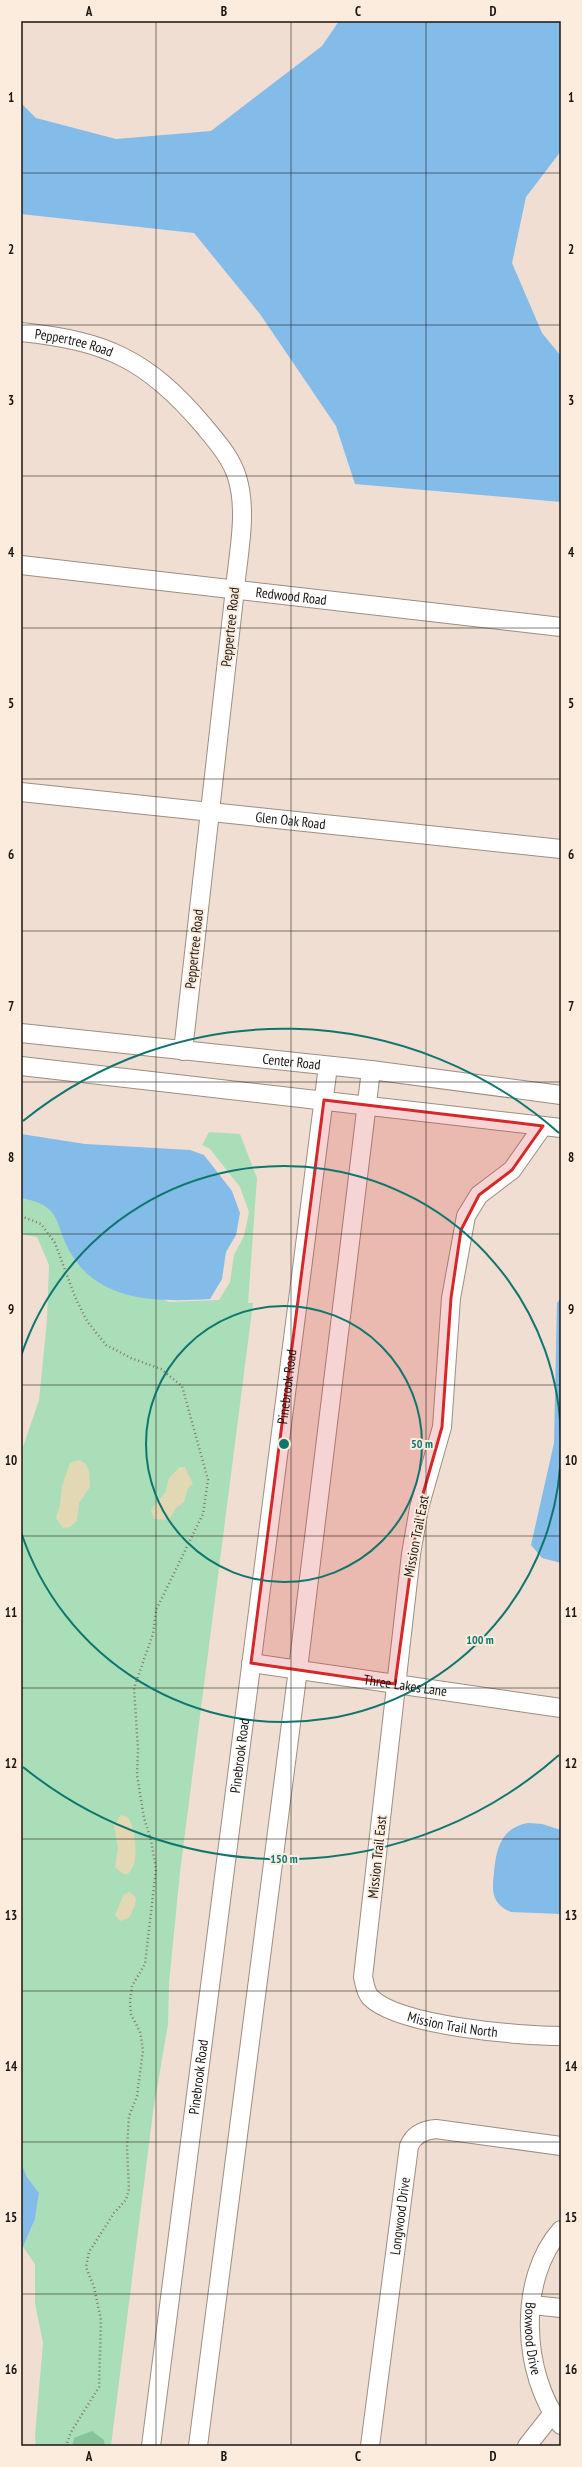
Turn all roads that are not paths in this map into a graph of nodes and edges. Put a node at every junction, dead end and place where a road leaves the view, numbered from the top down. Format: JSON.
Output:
{"nodes":[{"id":1,"x":21,"y":332,"type":"edge"},
{"id":2,"x":21,"y":566,"type":"edge"},
{"id":3,"x":234,"y":589,"type":"junction"},
{"id":4,"x":561,"y":627,"type":"edge"},
{"id":5,"x":21,"y":792,"type":"edge"},
{"id":6,"x":209,"y":812,"type":"junction"},
{"id":7,"x":561,"y":849,"type":"edge"},
{"id":8,"x":21,"y":1033,"type":"edge"},
{"id":9,"x":182,"y":1051,"type":"junction"},
{"id":10,"x":21,"y":1066,"type":"edge"},
{"id":11,"x":328,"y":1066,"type":"junction"},
{"id":12,"x":371,"y":1070,"type":"junction"},
{"id":13,"x":561,"y":1095,"type":"edge"},
{"id":14,"x":324,"y":1100,"type":"junction"},
{"id":15,"x":366,"y":1105,"type":"junction"},
{"id":16,"x":543,"y":1126,"type":"junction"},
{"id":17,"x":561,"y":1128,"type":"edge"},
{"id":18,"x":251,"y":1663,"type":"junction"},
{"id":19,"x":298,"y":1669,"type":"junction"},
{"id":20,"x":395,"y":1684,"type":"junction"},
{"id":21,"x":561,"y":1708,"type":"edge"},
{"id":22,"x":364,"y":1977,"type":"joint"},
{"id":23,"x":561,"y":2036,"type":"edge"},
{"id":24,"x":561,"y":2146,"type":"edge"},
{"id":25,"x":561,"y":2230,"type":"edge"},
{"id":26,"x":532,"y":2305,"type":"junction"},
{"id":27,"x":561,"y":2308,"type":"edge"},
{"id":28,"x":557,"y":2419,"type":"edge"},
{"id":29,"x":151,"y":2446,"type":"edge"},
{"id":30,"x":198,"y":2446,"type":"edge"},
{"id":31,"x":370,"y":2446,"type":"edge"},
{"id":32,"x":527,"y":2446,"type":"edge"}],
"edges":[{"from":1,"to":3,"type":"street","name":"Peppertree Road"},
{"from":2,"to":3,"type":"street","name":"Redwood Road"},
{"from":3,"to":4,"type":"street","name":"Redwood Road"},
{"from":3,"to":6,"type":"street","name":"Peppertree Road"},
{"from":5,"to":6,"type":"street","name":"Glen Oak Road"},
{"from":6,"to":7,"type":"street","name":"Glen Oak Road"},
{"from":6,"to":9,"type":"street","name":"Peppertree Road"},
{"from":8,"to":9,"type":"street","name":"Center Road"},
{"from":9,"to":11,"type":"street","name":"Center Road"},
{"from":10,"to":14,"type":"street"},
{"from":11,"to":12,"type":"street","name":"Center Road"},
{"from":11,"to":14,"type":"street","name":"Pinebrook Road"},
{"from":12,"to":13,"type":"street","name":"Center Road"},
{"from":12,"to":15,"type":"street"},
{"from":14,"to":15,"type":"street"},
{"from":14,"to":18,"type":"street","name":"Pinebrook Road"},
{"from":15,"to":16,"type":"street"},
{"from":15,"to":19,"type":"street"},
{"from":16,"to":17,"type":"street"},
{"from":16,"to":20,"type":"street","name":"Mission Trail East"},
{"from":18,"to":19,"type":"street","name":"Three Lakes Lane"},
{"from":18,"to":29,"type":"street","name":"Pinebrook Road"},
{"from":19,"to":20,"type":"street","name":"Three Lakes Lane"},
{"from":19,"to":30,"type":"street"},
{"from":20,"to":21,"type":"street","name":"Three Lakes Lane"},
{"from":20,"to":22,"type":"street","name":"Mission Trail East"},
{"from":22,"to":23,"type":"street","name":"Mission Trail North"},
{"from":24,"to":31,"type":"street","name":"Longwood Drive"},
{"from":25,"to":26,"type":"street","name":"Boxwood Drive"},
{"from":26,"to":27,"type":"street"},
{"from":26,"to":28,"type":"street","name":"Boxwood Drive"},
{"from":28,"to":32,"type":"street"}]}
